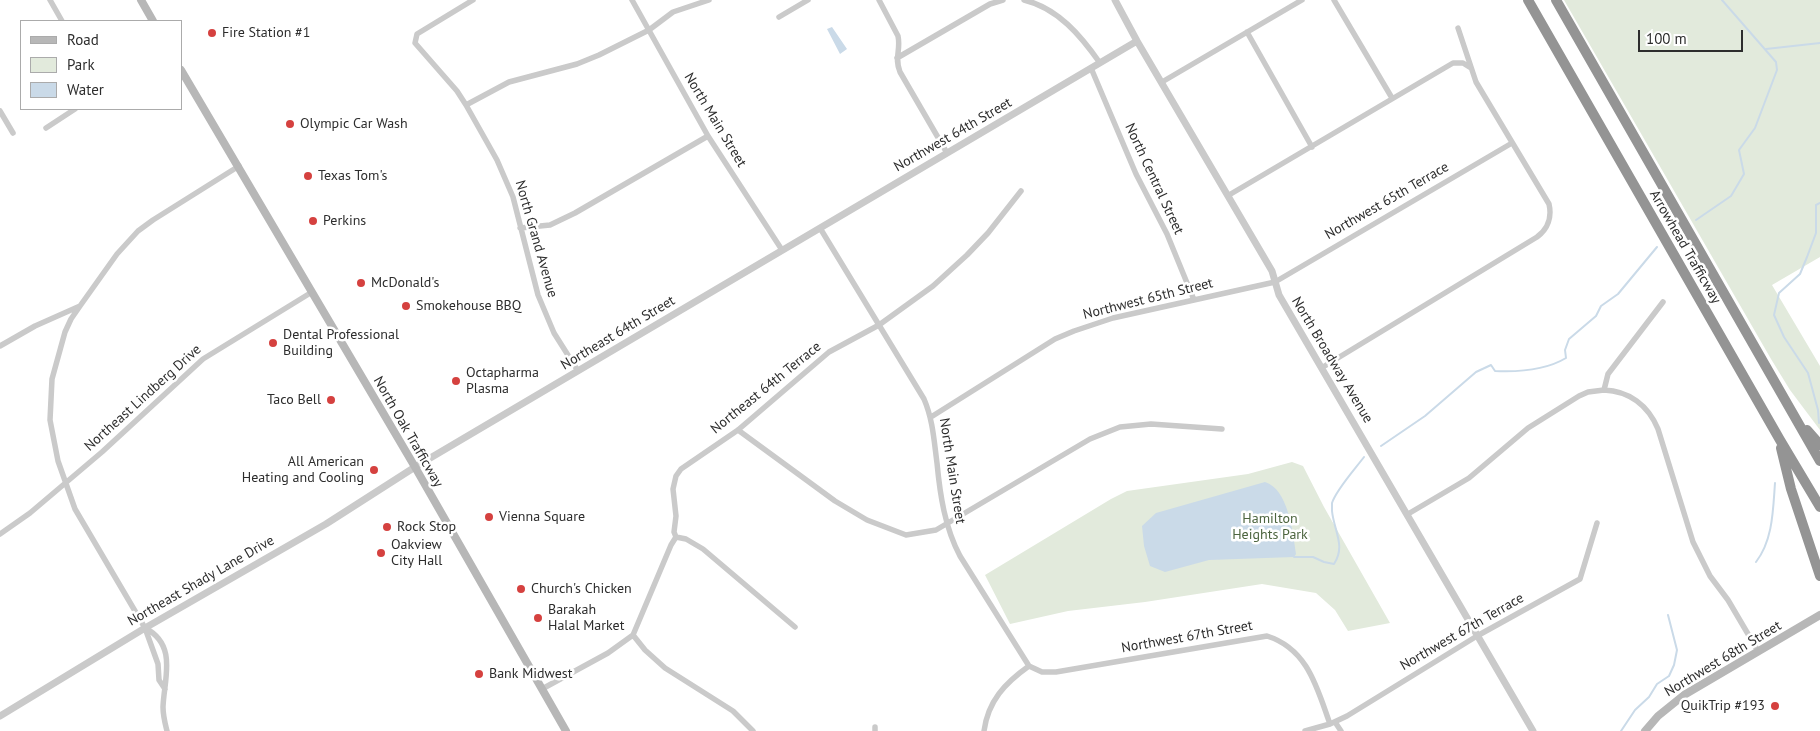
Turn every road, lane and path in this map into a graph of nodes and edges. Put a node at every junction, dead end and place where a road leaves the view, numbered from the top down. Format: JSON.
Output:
{"nodes":[{"id":1,"x":50,"y":0,"type":"edge"},
{"id":2,"x":141,"y":0,"type":"edge"},
{"id":3,"x":473,"y":0,"type":"edge"},
{"id":4,"x":632,"y":0,"type":"edge"},
{"id":5,"x":709,"y":0,"type":"edge"},
{"id":6,"x":808,"y":0,"type":"edge"},
{"id":7,"x":879,"y":0,"type":"edge"},
{"id":8,"x":1003,"y":0,"type":"edge"},
{"id":9,"x":1024,"y":0,"type":"edge"},
{"id":10,"x":1115,"y":0,"type":"edge"},
{"id":11,"x":1302,"y":0,"type":"edge"},
{"id":12,"x":1334,"y":0,"type":"edge"},
{"id":13,"x":1528,"y":0,"type":"edge"},
{"id":14,"x":1556,"y":0,"type":"edge"},
{"id":15,"x":779,"y":17,"type":"dead end"},
{"id":16,"x":61,"y":20,"type":"edge"},
{"id":17,"x":152,"y":20,"type":"edge"},
{"id":18,"x":1458,"y":28,"type":"dead end"},
{"id":19,"x":649,"y":30,"type":"junction"},
{"id":20,"x":1247,"y":32,"type":"junction"},
{"id":21,"x":1137,"y":41,"type":"junction"},
{"id":22,"x":897,"y":58,"type":"junction"},
{"id":23,"x":1100,"y":63,"type":"junction"},
{"id":24,"x":1091,"y":68,"type":"junction"},
{"id":25,"x":1471,"y":69,"type":"junction"},
{"id":26,"x":182,"y":72,"type":"edge"},
{"id":27,"x":1162,"y":82,"type":"junction"},
{"id":28,"x":1392,"y":98,"type":"junction"},
{"id":29,"x":466,"y":105,"type":"junction"},
{"id":30,"x":73,"y":110,"type":"edge"},
{"id":31,"x":0,"y":111,"type":"edge"},
{"id":32,"x":46,"y":128,"type":"dead end"},
{"id":33,"x":13,"y":133,"type":"dead end"},
{"id":34,"x":708,"y":136,"type":"junction"},
{"id":35,"x":1512,"y":143,"type":"junction"},
{"id":36,"x":1312,"y":147,"type":"junction"},
{"id":37,"x":947,"y":153,"type":"junction"},
{"id":38,"x":239,"y":166,"type":"junction"},
{"id":39,"x":1021,"y":191,"type":"dead end"},
{"id":40,"x":1229,"y":195,"type":"junction"},
{"id":41,"x":520,"y":228,"type":"junction"},
{"id":42,"x":820,"y":228,"type":"junction"},
{"id":43,"x":782,"y":250,"type":"junction"},
{"id":44,"x":1275,"y":282,"type":"junction"},
{"id":45,"x":312,"y":292,"type":"junction"},
{"id":46,"x":1194,"y":300,"type":"junction"},
{"id":47,"x":1663,"y":302,"type":"dead end"},
{"id":48,"x":80,"y":306,"type":"junction"},
{"id":49,"x":879,"y":325,"type":"junction"},
{"id":50,"x":0,"y":346,"type":"edge"},
{"id":51,"x":1322,"y":367,"type":"junction"},
{"id":52,"x":578,"y":371,"type":"junction"},
{"id":53,"x":1604,"y":390,"type":"junction"},
{"id":54,"x":1793,"y":414,"type":"junction"},
{"id":55,"x":931,"y":417,"type":"junction"},
{"id":56,"x":1222,"y":429,"type":"dead end"},
{"id":57,"x":738,"y":430,"type":"junction"},
{"id":58,"x":1780,"y":440,"type":"junction"},
{"id":59,"x":1820,"y":445,"type":"edge"},
{"id":60,"x":1820,"y":461,"type":"edge"},
{"id":61,"x":415,"y":467,"type":"junction"},
{"id":62,"x":65,"y":484,"type":"junction"},
{"id":63,"x":1820,"y":507,"type":"edge"},
{"id":64,"x":1408,"y":514,"type":"junction"},
{"id":65,"x":1597,"y":523,"type":"dead end"},
{"id":66,"x":947,"y":524,"type":"junction"},
{"id":67,"x":0,"y":534,"type":"edge"},
{"id":68,"x":676,"y":537,"type":"junction"},
{"id":69,"x":1820,"y":576,"type":"edge"},
{"id":70,"x":1820,"y":615,"type":"edge"},
{"id":71,"x":795,"y":627,"type":"dead end"},
{"id":72,"x":144,"y":628,"type":"junction"},
{"id":73,"x":633,"y":634,"type":"junction"},
{"id":74,"x":1478,"y":636,"type":"junction"},
{"id":75,"x":1758,"y":651,"type":"junction"},
{"id":76,"x":1029,"y":666,"type":"junction"},
{"id":77,"x":165,"y":689,"type":"junction"},
{"id":78,"x":542,"y":689,"type":"junction"},
{"id":79,"x":0,"y":716,"type":"edge"},
{"id":80,"x":1332,"y":723,"type":"junction"},
{"id":81,"x":167,"y":731,"type":"edge"},
{"id":82,"x":566,"y":731,"type":"edge"},
{"id":83,"x":753,"y":731,"type":"edge"},
{"id":84,"x":984,"y":731,"type":"edge"},
{"id":85,"x":1305,"y":731,"type":"edge"},
{"id":86,"x":1341,"y":731,"type":"edge"},
{"id":87,"x":1533,"y":731,"type":"edge"},
{"id":88,"x":1645,"y":731,"type":"edge"}],
"edges":[{"from":1,"to":16,"type":"street"},
{"from":2,"to":17,"type":"main road"},
{"from":3,"to":29,"type":"street","name":"North Grand Avenue"},
{"from":4,"to":19,"type":"street","name":"North Main Street"},
{"from":5,"to":19,"type":"street"},
{"from":6,"to":15,"type":"street"},
{"from":7,"to":22,"type":"street"},
{"from":8,"to":22,"type":"street"},
{"from":9,"to":23,"type":"street"},
{"from":10,"to":21,"type":"street","name":"North Broadway Avenue"},
{"from":11,"to":20,"type":"street"},
{"from":12,"to":28,"type":"street"},
{"from":13,"to":58,"type":"highway","name":"Arrowhead Trafficway"},
{"from":14,"to":54,"type":"highway","name":"Arrowhead Trafficway"},
{"from":18,"to":25,"type":"street"},
{"from":19,"to":29,"type":"street"},
{"from":19,"to":34,"type":"street","name":"North Main Street"},
{"from":20,"to":27,"type":"street"},
{"from":20,"to":36,"type":"street"},
{"from":21,"to":23,"type":"street","name":"Northwest 64th Street"},
{"from":21,"to":27,"type":"street","name":"North Broadway Avenue"},
{"from":22,"to":37,"type":"street"},
{"from":23,"to":24,"type":"street","name":"Northwest 64th Street"},
{"from":24,"to":37,"type":"street","name":"Northwest 64th Street"},
{"from":24,"to":46,"type":"street","name":"North Central Street"},
{"from":25,"to":28,"type":"street"},
{"from":25,"to":35,"type":"street"},
{"from":26,"to":38,"type":"main road","name":"North Oak Trafficway"},
{"from":27,"to":40,"type":"street","name":"North Broadway Avenue"},
{"from":28,"to":36,"type":"street"},
{"from":29,"to":41,"type":"street","name":"North Grand Avenue"},
{"from":30,"to":32,"type":"street"},
{"from":31,"to":33,"type":"street"},
{"from":34,"to":41,"type":"street"},
{"from":34,"to":43,"type":"street","name":"North Main Street"},
{"from":35,"to":44,"type":"street","name":"Northwest 65th Terrace"},
{"from":35,"to":51,"type":"street"},
{"from":36,"to":40,"type":"street"},
{"from":37,"to":42,"type":"street","name":"Northwest 64th Street"},
{"from":38,"to":45,"type":"main road","name":"North Oak Trafficway"},
{"from":38,"to":48,"type":"street"},
{"from":39,"to":49,"type":"street","name":"Northeast 64th Terrace"},
{"from":40,"to":44,"type":"street","name":"North Broadway Avenue"},
{"from":41,"to":52,"type":"street","name":"North Grand Avenue"},
{"from":42,"to":43,"type":"street","name":"Northwest 64th Street"},
{"from":42,"to":49,"type":"street","name":"North Main Street"},
{"from":43,"to":52,"type":"street","name":"Northeast 64th Street"},
{"from":44,"to":46,"type":"street","name":"Northwest 65th Street"},
{"from":44,"to":51,"type":"street","name":"North Broadway Avenue"},
{"from":45,"to":61,"type":"main road","name":"North Oak Trafficway"},
{"from":45,"to":62,"type":"street","name":"Northeast Lindberg Drive"},
{"from":46,"to":55,"type":"street","name":"Northwest 65th Street"},
{"from":47,"to":53,"type":"street"},
{"from":48,"to":50,"type":"street"},
{"from":48,"to":62,"type":"street"},
{"from":49,"to":55,"type":"street","name":"North Main Street"},
{"from":49,"to":57,"type":"street","name":"Northeast 64th Terrace"},
{"from":51,"to":64,"type":"street","name":"North Broadway Avenue"},
{"from":52,"to":61,"type":"street","name":"Northeast 64th Street"},
{"from":53,"to":64,"type":"street"},
{"from":53,"to":75,"type":"street"},
{"from":54,"to":59,"type":"highway"},
{"from":54,"to":60,"type":"highway","name":"Arrowhead Trafficway"},
{"from":55,"to":66,"type":"street","name":"North Main Street"},
{"from":56,"to":66,"type":"street"},
{"from":57,"to":66,"type":"street"},
{"from":57,"to":68,"type":"street","name":"Northeast 64th Terrace"},
{"from":58,"to":63,"type":"highway","name":"Arrowhead Trafficway"},
{"from":58,"to":69,"type":"highway"},
{"from":61,"to":72,"type":"street","name":"Northeast Shady Lane Drive"},
{"from":61,"to":78,"type":"main road","name":"North Oak Trafficway"},
{"from":62,"to":67,"type":"street","name":"Northeast Lindberg Drive"},
{"from":62,"to":72,"type":"street"},
{"from":64,"to":74,"type":"street","name":"North Broadway Avenue"},
{"from":65,"to":74,"type":"street","name":"Northwest 67th Terrace"},
{"from":66,"to":76,"type":"street","name":"North Main Street"},
{"from":68,"to":71,"type":"street"},
{"from":68,"to":73,"type":"street"},
{"from":70,"to":75,"type":"main road","name":"Northwest 68th Street"},
{"from":72,"to":77,"type":"street"},
{"from":72,"to":77,"type":"street"},
{"from":72,"to":79,"type":"street","name":"Northeast Shady Lane Drive"},
{"from":73,"to":78,"type":"street"},
{"from":73,"to":83,"type":"street"},
{"from":74,"to":80,"type":"street","name":"Northwest 67th Terrace"},
{"from":74,"to":87,"type":"street","name":"North Broadway Avenue"},
{"from":75,"to":88,"type":"main road","name":"Northwest 68th Street"},
{"from":76,"to":80,"type":"street","name":"Northwest 67th Street"},
{"from":76,"to":84,"type":"street"},
{"from":77,"to":81,"type":"street"},
{"from":78,"to":82,"type":"main road","name":"North Oak Trafficway"},
{"from":80,"to":85,"type":"street","name":"Northwest 67th Terrace"},
{"from":80,"to":86,"type":"street","name":"Northwest 67th Street"}]}
